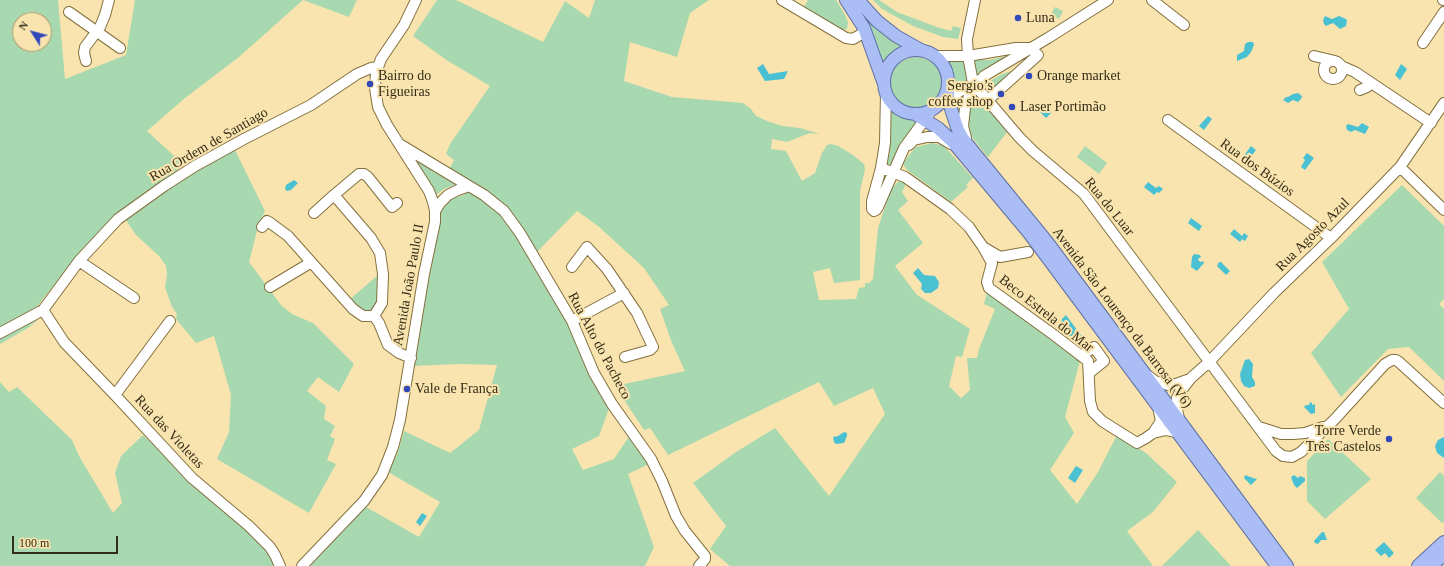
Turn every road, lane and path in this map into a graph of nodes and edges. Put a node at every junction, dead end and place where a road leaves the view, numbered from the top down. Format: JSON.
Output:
{"nodes":[{"id":1,"x":109,"y":0,"type":"edge"},
{"id":2,"x":416,"y":0,"type":"edge"},
{"id":3,"x":782,"y":0,"type":"edge"},
{"id":4,"x":846,"y":0,"type":"edge"},
{"id":5,"x":858,"y":0,"type":"edge"},
{"id":6,"x":975,"y":0,"type":"edge"},
{"id":7,"x":1152,"y":0,"type":"edge"},
{"id":8,"x":1105,"y":1,"type":"edge"},
{"id":9,"x":69,"y":12,"type":"dead end"},
{"id":10,"x":1444,"y":12,"type":"edge"},
{"id":11,"x":1184,"y":25,"type":"dead end"},
{"id":12,"x":98,"y":32,"type":"junction"},
{"id":13,"x":865,"y":32,"type":"junction"},
{"id":14,"x":1423,"y":43,"type":"dead end"},
{"id":15,"x":120,"y":48,"type":"dead end"},
{"id":16,"x":1031,"y":48,"type":"junction"},
{"id":17,"x":930,"y":54,"type":"junction"},
{"id":18,"x":968,"y":56,"type":"junction"},
{"id":19,"x":1314,"y":56,"type":"dead end"},
{"id":20,"x":86,"y":61,"type":"dead end"},
{"id":21,"x":1338,"y":63,"type":"junction"},
{"id":22,"x":378,"y":67,"type":"junction"},
{"id":23,"x":1371,"y":83,"type":"junction"},
{"id":24,"x":975,"y":84,"type":"junction"},
{"id":25,"x":885,"y":90,"type":"junction"},
{"id":26,"x":1360,"y":90,"type":"dead end"},
{"id":27,"x":988,"y":100,"type":"junction"},
{"id":28,"x":1443,"y":109,"type":"edge"},
{"id":29,"x":932,"y":110,"type":"junction"},
{"id":30,"x":1168,"y":120,"type":"dead end"},
{"id":31,"x":1429,"y":121,"type":"junction"},
{"id":32,"x":398,"y":144,"type":"junction"},
{"id":33,"x":904,"y":148,"type":"junction"},
{"id":34,"x":967,"y":151,"type":"junction"},
{"id":35,"x":1400,"y":167,"type":"junction"},
{"id":36,"x":881,"y":168,"type":"junction"},
{"id":37,"x":893,"y":171,"type":"junction"},
{"id":38,"x":469,"y":186,"type":"junction"},
{"id":39,"x":334,"y":195,"type":"junction"},
{"id":40,"x":397,"y":203,"type":"dead end"},
{"id":41,"x":435,"y":210,"type":"junction"},
{"id":42,"x":1444,"y":210,"type":"edge"},
{"id":43,"x":314,"y":212,"type":"dead end"},
{"id":44,"x":262,"y":227,"type":"dead end"},
{"id":45,"x":1331,"y":238,"type":"junction"},
{"id":46,"x":1028,"y":252,"type":"dead end"},
{"id":47,"x":996,"y":260,"type":"junction"},
{"id":48,"x":79,"y":261,"type":"junction"},
{"id":49,"x":310,"y":262,"type":"junction"},
{"id":50,"x":572,"y":267,"type":"dead end"},
{"id":51,"x":270,"y":287,"type":"dead end"},
{"id":52,"x":624,"y":293,"type":"junction"},
{"id":53,"x":134,"y":298,"type":"dead end"},
{"id":54,"x":43,"y":310,"type":"junction"},
{"id":55,"x":374,"y":316,"type":"junction"},
{"id":56,"x":572,"y":321,"type":"junction"},
{"id":57,"x":170,"y":322,"type":"dead end"},
{"id":58,"x":0,"y":333,"type":"edge"},
{"id":59,"x":625,"y":356,"type":"dead end"},
{"id":60,"x":1081,"y":356,"type":"junction"},
{"id":61,"x":411,"y":358,"type":"junction"},
{"id":62,"x":1209,"y":362,"type":"junction"},
{"id":63,"x":1089,"y":373,"type":"junction"},
{"id":64,"x":1145,"y":373,"type":"junction"},
{"id":65,"x":1191,"y":378,"type":"junction"},
{"id":66,"x":115,"y":395,"type":"junction"},
{"id":67,"x":1444,"y":403,"type":"edge"},
{"id":68,"x":1158,"y":405,"type":"junction"},
{"id":69,"x":1180,"y":420,"type":"junction"},
{"id":70,"x":1328,"y":424,"type":"junction"},
{"id":71,"x":1259,"y":427,"type":"junction"},
{"id":72,"x":1153,"y":433,"type":"junction"},
{"id":73,"x":1178,"y":433,"type":"junction"},
{"id":74,"x":1444,"y":542,"type":"edge"},
{"id":75,"x":1444,"y":555,"type":"edge"},
{"id":76,"x":280,"y":566,"type":"edge"},
{"id":77,"x":302,"y":566,"type":"edge"},
{"id":78,"x":699,"y":566,"type":"edge"},
{"id":79,"x":1277,"y":566,"type":"edge"},
{"id":80,"x":1287,"y":566,"type":"edge"},
{"id":81,"x":1418,"y":566,"type":"edge"},
{"id":82,"x":1431,"y":566,"type":"edge"}],
"edges":[{"from":1,"to":12,"type":"street"},
{"from":2,"to":22,"type":"street","name":"Avenida João Paulo II"},
{"from":3,"to":13,"type":"street"},
{"from":4,"to":13,"type":"main road","name":"Avenida São Lourenço da Barrosa (V6)"},
{"from":5,"to":17,"type":"main road","name":"Avenida São Lourenço da Barrosa (V6)"},
{"from":6,"to":18,"type":"street"},
{"from":7,"to":11,"type":"street"},
{"from":8,"to":16,"type":"street"},
{"from":9,"to":12,"type":"street"},
{"from":10,"to":14,"type":"street"},
{"from":12,"to":15,"type":"street"},
{"from":12,"to":20,"type":"street"},
{"from":13,"to":25,"type":"main road","name":"Avenida São Lourenço da Barrosa (V6)"},
{"from":16,"to":18,"type":"street"},
{"from":16,"to":24,"type":"street"},
{"from":16,"to":27,"type":"street"},
{"from":17,"to":18,"type":"street"},
{"from":17,"to":25,"type":"main road"},
{"from":17,"to":29,"type":"main road","name":"Avenida São Lourenço da Barrosa (V6)"},
{"from":18,"to":24,"type":"street"},
{"from":19,"to":21,"type":"street"},
{"from":21,"to":21,"type":"street"},
{"from":21,"to":23,"type":"street"},
{"from":22,"to":32,"type":"street","name":"Avenida João Paulo II"},
{"from":22,"to":48,"type":"street","name":"Rua Ordem de Santiago"},
{"from":23,"to":26,"type":"street"},
{"from":23,"to":31,"type":"street"},
{"from":24,"to":27,"type":"street","name":"Rua do Luar"},
{"from":24,"to":29,"type":"street"},
{"from":24,"to":34,"type":"street"},
{"from":25,"to":29,"type":"main road","name":"Avenida São Lourenço da Barrosa (V6)"},
{"from":25,"to":36,"type":"street"},
{"from":27,"to":62,"type":"street","name":"Rua do Luar"},
{"from":28,"to":31,"type":"street","name":"Rua Agosto Azul"},
{"from":29,"to":33,"type":"street"},
{"from":29,"to":34,"type":"main road","name":"Avenida São Lourenço da Barrosa (V6)"},
{"from":29,"to":34,"type":"main road","name":"Avenida São Lourenço da Barrosa (V6)"},
{"from":30,"to":45,"type":"street","name":"Rua dos Búzios"},
{"from":31,"to":35,"type":"street","name":"Rua Agosto Azul"},
{"from":32,"to":38,"type":"street","name":"Rua Alto do Pacheco"},
{"from":32,"to":41,"type":"street","name":"Avenida João Paulo II"},
{"from":33,"to":34,"type":"street"},
{"from":33,"to":37,"type":"street"},
{"from":34,"to":64,"type":"main road","name":"Avenida São Lourenço da Barrosa (V6)"},
{"from":34,"to":68,"type":"main road","name":"Avenida São Lourenço da Barrosa (V6)"},
{"from":35,"to":42,"type":"street"},
{"from":35,"to":45,"type":"street","name":"Rua Agosto Azul"},
{"from":36,"to":37,"type":"street"},
{"from":36,"to":37,"type":"street"},
{"from":37,"to":47,"type":"street"},
{"from":38,"to":41,"type":"street"},
{"from":38,"to":56,"type":"street","name":"Rua Alto do Pacheco"},
{"from":39,"to":40,"type":"street"},
{"from":39,"to":43,"type":"street"},
{"from":39,"to":55,"type":"street"},
{"from":41,"to":61,"type":"street","name":"Avenida João Paulo II"},
{"from":44,"to":49,"type":"street"},
{"from":45,"to":62,"type":"street","name":"Rua Agosto Azul"},
{"from":46,"to":47,"type":"street"},
{"from":47,"to":60,"type":"street","name":"Beco Estrela do Mar"},
{"from":48,"to":53,"type":"street"},
{"from":48,"to":54,"type":"street","name":"Rua Ordem de Santiago"},
{"from":49,"to":51,"type":"street"},
{"from":49,"to":55,"type":"street"},
{"from":50,"to":52,"type":"street"},
{"from":52,"to":56,"type":"street"},
{"from":52,"to":59,"type":"street"},
{"from":54,"to":58,"type":"street"},
{"from":54,"to":66,"type":"street","name":"Rua das Violetas"},
{"from":55,"to":61,"type":"street"},
{"from":56,"to":78,"type":"street","name":"Rua Alto do Pacheco"},
{"from":57,"to":66,"type":"street"},
{"from":60,"to":63,"type":"street","name":"Beco Estrela do Mar"},
{"from":60,"to":63,"type":"street"},
{"from":61,"to":77,"type":"street","name":"Avenida João Paulo II"},
{"from":62,"to":65,"type":"street","name":"Rua Agosto Azul"},
{"from":62,"to":71,"type":"street","name":"Rua do Luar"},
{"from":63,"to":72,"type":"street","name":"Beco Estrela do Mar"},
{"from":64,"to":65,"type":"street","name":"Rua Agosto Azul"},
{"from":64,"to":69,"type":"main road","name":"Avenida São Lourenço da Barrosa (V6)"},
{"from":65,"to":69,"type":"street","name":"Rua Agosto Azul"},
{"from":66,"to":76,"type":"street","name":"Rua das Violetas"},
{"from":67,"to":70,"type":"street"},
{"from":68,"to":72,"type":"street"},
{"from":68,"to":73,"type":"main road","name":"Avenida São Lourenço da Barrosa (V6)"},
{"from":69,"to":80,"type":"main road","name":"Avenida São Lourenço da Barrosa (V6)"},
{"from":70,"to":71,"type":"street"},
{"from":70,"to":71,"type":"street","name":"Rua do Luar"},
{"from":72,"to":73,"type":"street"},
{"from":73,"to":79,"type":"main road","name":"Avenida São Lourenço da Barrosa (V6)"},
{"from":74,"to":81,"type":"main road"},
{"from":75,"to":82,"type":"main road"}]}
